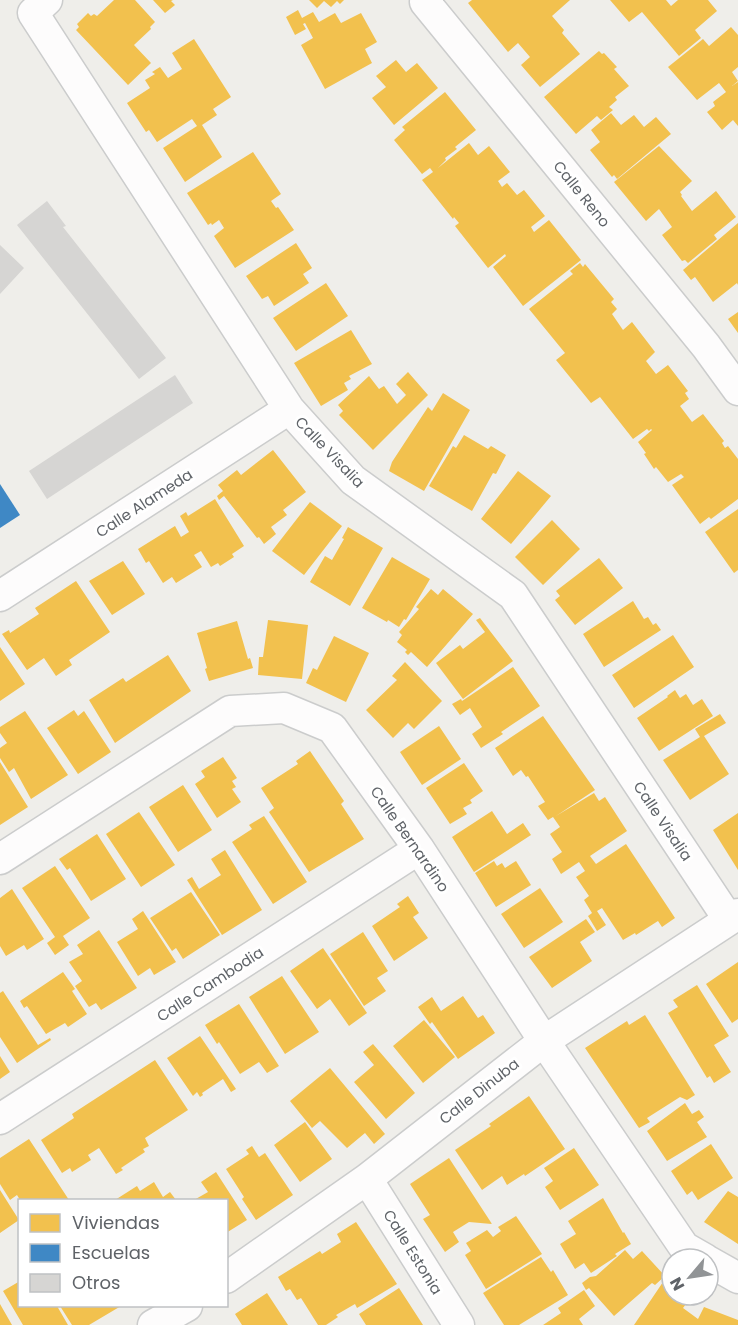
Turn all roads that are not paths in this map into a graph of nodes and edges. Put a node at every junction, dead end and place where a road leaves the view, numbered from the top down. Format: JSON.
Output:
{"nodes":[{"id":1,"x":47,"y":0,"type":"edge"},
{"id":2,"x":428,"y":0,"type":"edge"},
{"id":3,"x":738,"y":390,"type":"edge"},
{"id":4,"x":289,"y":409,"type":"junction"},
{"id":5,"x":0,"y":596,"type":"edge"},
{"id":6,"x":419,"y":849,"type":"junction"},
{"id":7,"x":0,"y":859,"type":"edge"},
{"id":8,"x":734,"y":917,"type":"edge"},
{"id":9,"x":544,"y":1041,"type":"junction"},
{"id":10,"x":0,"y":1119,"type":"edge"},
{"id":11,"x":367,"y":1179,"type":"junction"},
{"id":12,"x":684,"y":1247,"type":"edge"},
{"id":13,"x":720,"y":1268,"type":"edge"},
{"id":14,"x":228,"y":1277,"type":"edge"},
{"id":15,"x":738,"y":1278,"type":"edge"},
{"id":16,"x":189,"y":1313,"type":"edge"},
{"id":17,"x":153,"y":1325,"type":"edge"},
{"id":18,"x":459,"y":1325,"type":"edge"}],
"edges":[{"from":1,"to":4,"type":"street","name":"Calle Visalia"},
{"from":2,"to":3,"type":"street","name":"Calle Reno"},
{"from":4,"to":5,"type":"street","name":"Calle Alameda"},
{"from":4,"to":8,"type":"street","name":"Calle Visalia"},
{"from":6,"to":7,"type":"street","name":"Calle Bernardino"},
{"from":6,"to":9,"type":"street","name":"Calle Bernardino"},
{"from":6,"to":10,"type":"street","name":"Calle Cambodia"},
{"from":8,"to":9,"type":"street","name":"Calle Dinuba"},
{"from":9,"to":11,"type":"street","name":"Calle Dinuba"},
{"from":9,"to":12,"type":"street","name":"Calle Bernardino"},
{"from":11,"to":14,"type":"street","name":"Calle Dinuba"},
{"from":11,"to":18,"type":"street","name":"Calle Estonia"},
{"from":13,"to":15,"type":"street","name":"Calle Bernardino"},
{"from":16,"to":17,"type":"street"}]}
